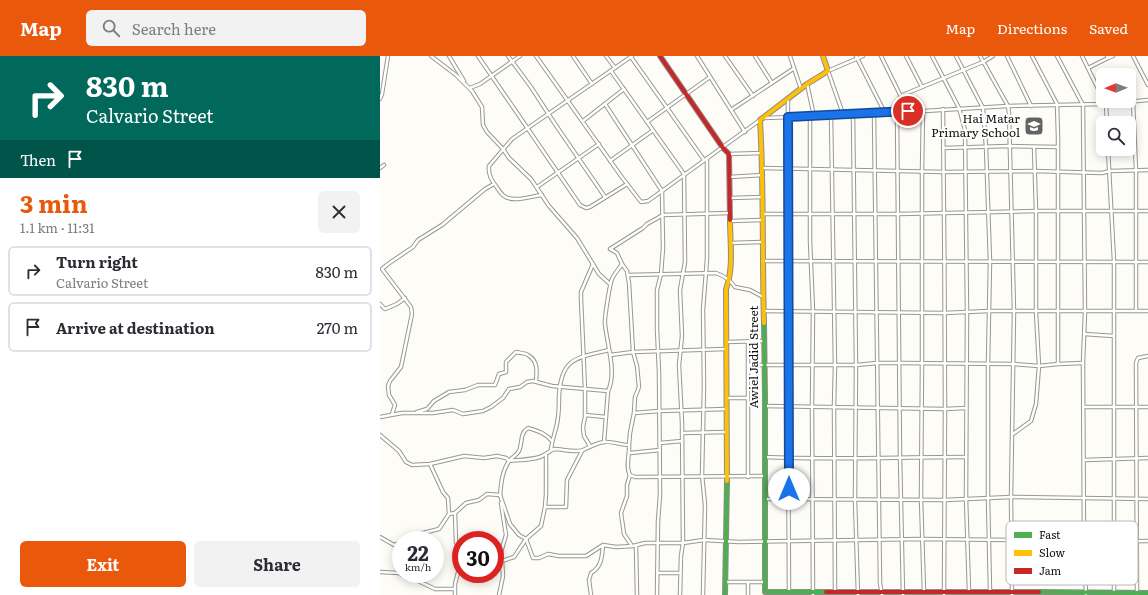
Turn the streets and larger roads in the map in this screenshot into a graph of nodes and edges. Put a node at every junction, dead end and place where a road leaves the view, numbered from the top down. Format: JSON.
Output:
{"nodes":[{"id":1,"x":388,"y":56,"type":"edge"},
{"id":2,"x":431,"y":56,"type":"edge"},
{"id":3,"x":449,"y":56,"type":"edge"},
{"id":4,"x":478,"y":56,"type":"edge"},
{"id":5,"x":508,"y":56,"type":"edge"},
{"id":6,"x":520,"y":56,"type":"edge"},
{"id":7,"x":536,"y":56,"type":"edge"},
{"id":8,"x":573,"y":56,"type":"edge"},
{"id":9,"x":606,"y":56,"type":"edge"},
{"id":10,"x":631,"y":56,"type":"edge"},
{"id":11,"x":660,"y":56,"type":"edge"},
{"id":12,"x":697,"y":56,"type":"edge"},
{"id":13,"x":725,"y":56,"type":"edge"},
{"id":14,"x":755,"y":56,"type":"edge"},
{"id":15,"x":790,"y":56,"type":"edge"},
{"id":16,"x":823,"y":56,"type":"edge"},
{"id":17,"x":863,"y":56,"type":"edge"},
{"id":18,"x":881,"y":56,"type":"edge"},
{"id":19,"x":906,"y":56,"type":"edge"},
{"id":20,"x":932,"y":56,"type":"edge"},
{"id":21,"x":956,"y":56,"type":"edge"},
{"id":22,"x":980,"y":56,"type":"edge"},
{"id":23,"x":993,"y":56,"type":"edge"},
{"id":24,"x":1007,"y":56,"type":"edge"},
{"id":25,"x":1032,"y":56,"type":"edge"},
{"id":26,"x":1057,"y":56,"type":"edge"},
{"id":27,"x":1082,"y":56,"type":"edge"},
{"id":28,"x":1113,"y":56,"type":"edge"},
{"id":29,"x":1133,"y":56,"type":"edge"},
{"id":30,"x":857,"y":57,"type":"edge"},
{"id":31,"x":1108,"y":57,"type":"edge"},
{"id":32,"x":512,"y":62,"type":"junction"},
{"id":33,"x":983,"y":62,"type":"junction"},
{"id":34,"x":615,"y":68,"type":"junction"},
{"id":35,"x":1088,"y":68,"type":"junction"},
{"id":36,"x":794,"y":69,"type":"junction"},
{"id":37,"x":964,"y":70,"type":"junction"},
{"id":38,"x":611,"y":71,"type":"junction"},
{"id":39,"x":828,"y":71,"type":"junction"},
{"id":40,"x":491,"y":76,"type":"junction"},
{"id":41,"x":710,"y":77,"type":"junction"},
{"id":42,"x":943,"y":77,"type":"junction"},
{"id":43,"x":772,"y":83,"type":"junction"},
{"id":44,"x":592,"y":84,"type":"junction"},
{"id":45,"x":808,"y":84,"type":"junction"},
{"id":46,"x":1096,"y":84,"type":"edge"},
{"id":47,"x":467,"y":85,"type":"junction"},
{"id":48,"x":1148,"y":85,"type":"edge"},
{"id":49,"x":922,"y":87,"type":"junction"},
{"id":50,"x":470,"y":88,"type":"junction"},
{"id":51,"x":624,"y":89,"type":"junction"},
{"id":52,"x":800,"y":89,"type":"junction"},
{"id":53,"x":686,"y":94,"type":"junction"},
{"id":54,"x":753,"y":96,"type":"junction"},
{"id":55,"x":900,"y":96,"type":"junction"},
{"id":56,"x":380,"y":99,"type":"edge"},
{"id":57,"x":788,"y":99,"type":"junction"},
{"id":58,"x":1148,"y":100,"type":"edge"},
{"id":59,"x":568,"y":101,"type":"junction"},
{"id":60,"x":1136,"y":101,"type":"edge"},
{"id":61,"x":1096,"y":103,"type":"edge"},
{"id":62,"x":605,"y":104,"type":"junction"},
{"id":63,"x":1057,"y":104,"type":"junction"},
{"id":64,"x":1084,"y":105,"type":"junction"},
{"id":65,"x":1008,"y":106,"type":"junction"},
{"id":66,"x":1032,"y":106,"type":"junction"},
{"id":67,"x":667,"y":108,"type":"junction"},
{"id":68,"x":959,"y":108,"type":"junction"},
{"id":69,"x":983,"y":108,"type":"junction"},
{"id":70,"x":1134,"y":108,"type":"edge"},
{"id":71,"x":943,"y":109,"type":"junction"},
{"id":72,"x":731,"y":110,"type":"junction"},
{"id":73,"x":923,"y":110,"type":"junction"},
{"id":74,"x":908,"y":111,"type":"junction"},
{"id":75,"x":897,"y":112,"type":"junction"},
{"id":76,"x":549,"y":113,"type":"junction"},
{"id":77,"x":885,"y":113,"type":"junction"},
{"id":78,"x":843,"y":114,"type":"junction"},
{"id":79,"x":854,"y":114,"type":"junction"},
{"id":80,"x":874,"y":114,"type":"junction"},
{"id":81,"x":831,"y":115,"type":"junction"},
{"id":82,"x":810,"y":116,"type":"junction"},
{"id":83,"x":814,"y":116,"type":"junction"},
{"id":84,"x":788,"y":117,"type":"junction"},
{"id":85,"x":762,"y":119,"type":"junction"},
{"id":86,"x":583,"y":121,"type":"junction"},
{"id":87,"x":647,"y":122,"type":"junction"},
{"id":88,"x":527,"y":127,"type":"junction"},
{"id":89,"x":652,"y":131,"type":"junction"},
{"id":90,"x":745,"y":132,"type":"junction"},
{"id":91,"x":599,"y":144,"type":"junction"},
{"id":92,"x":632,"y":146,"type":"junction"},
{"id":93,"x":1009,"y":146,"type":"junction"},
{"id":94,"x":986,"y":147,"type":"junction"},
{"id":95,"x":1034,"y":147,"type":"junction"},
{"id":96,"x":1058,"y":147,"type":"junction"},
{"id":97,"x":723,"y":148,"type":"junction"},
{"id":98,"x":943,"y":148,"type":"junction"},
{"id":99,"x":965,"y":148,"type":"junction"},
{"id":100,"x":503,"y":149,"type":"junction"},
{"id":101,"x":762,"y":153,"type":"junction"},
{"id":102,"x":729,"y":154,"type":"junction"},
{"id":103,"x":1109,"y":156,"type":"edge"},
{"id":104,"x":578,"y":158,"type":"junction"},
{"id":105,"x":707,"y":158,"type":"junction"},
{"id":106,"x":704,"y":160,"type":"junction"},
{"id":107,"x":610,"y":161,"type":"junction"},
{"id":108,"x":384,"y":166,"type":"dead end"},
{"id":109,"x":380,"y":168,"type":"edge"},
{"id":110,"x":763,"y":168,"type":"junction"},
{"id":111,"x":788,"y":168,"type":"junction"},
{"id":112,"x":810,"y":168,"type":"junction"},
{"id":113,"x":855,"y":169,"type":"junction"},
{"id":114,"x":833,"y":170,"type":"junction"},
{"id":115,"x":875,"y":170,"type":"junction"},
{"id":116,"x":1136,"y":170,"type":"junction"},
{"id":117,"x":1148,"y":170,"type":"edge"},
{"id":118,"x":897,"y":171,"type":"junction"},
{"id":119,"x":922,"y":171,"type":"junction"},
{"id":120,"x":1034,"y":171,"type":"junction"},
{"id":121,"x":1110,"y":171,"type":"junction"},
{"id":122,"x":558,"y":172,"type":"junction"},
{"id":123,"x":944,"y":172,"type":"junction"},
{"id":124,"x":966,"y":172,"type":"junction"},
{"id":125,"x":987,"y":172,"type":"junction"},
{"id":126,"x":1009,"y":172,"type":"junction"},
{"id":127,"x":1058,"y":172,"type":"junction"},
{"id":128,"x":1084,"y":173,"type":"junction"},
{"id":129,"x":684,"y":174,"type":"junction"},
{"id":130,"x":763,"y":175,"type":"junction"},
{"id":131,"x":729,"y":177,"type":"junction"},
{"id":132,"x":494,"y":184,"type":"junction"},
{"id":133,"x":627,"y":184,"type":"junction"},
{"id":134,"x":537,"y":187,"type":"junction"},
{"id":135,"x":662,"y":191,"type":"junction"},
{"id":136,"x":542,"y":195,"type":"junction"},
{"id":137,"x":605,"y":197,"type":"junction"},
{"id":138,"x":763,"y":197,"type":"junction"},
{"id":139,"x":730,"y":198,"type":"junction"},
{"id":140,"x":988,"y":211,"type":"junction"},
{"id":141,"x":1036,"y":211,"type":"junction"},
{"id":142,"x":1058,"y":211,"type":"junction"},
{"id":143,"x":1084,"y":211,"type":"junction"},
{"id":144,"x":1136,"y":211,"type":"junction"},
{"id":145,"x":1148,"y":211,"type":"edge"},
{"id":146,"x":966,"y":212,"type":"junction"},
{"id":147,"x":1011,"y":212,"type":"junction"},
{"id":148,"x":1112,"y":212,"type":"junction"},
{"id":149,"x":730,"y":213,"type":"junction"},
{"id":150,"x":876,"y":213,"type":"junction"},
{"id":151,"x":922,"y":213,"type":"junction"},
{"id":152,"x":944,"y":213,"type":"junction"},
{"id":153,"x":707,"y":214,"type":"junction"},
{"id":154,"x":763,"y":214,"type":"junction"},
{"id":155,"x":788,"y":214,"type":"junction"},
{"id":156,"x":811,"y":214,"type":"junction"},
{"id":157,"x":834,"y":214,"type":"junction"},
{"id":158,"x":854,"y":214,"type":"junction"},
{"id":159,"x":898,"y":214,"type":"junction"},
{"id":160,"x":663,"y":215,"type":"junction"},
{"id":161,"x":686,"y":215,"type":"junction"},
{"id":162,"x":762,"y":220,"type":"junction"},
{"id":163,"x":730,"y":221,"type":"junction"},
{"id":164,"x":762,"y":242,"type":"junction"},
{"id":165,"x":730,"y":243,"type":"junction"},
{"id":166,"x":811,"y":260,"type":"junction"},
{"id":167,"x":833,"y":260,"type":"junction"},
{"id":168,"x":762,"y":261,"type":"junction"},
{"id":169,"x":788,"y":261,"type":"junction"},
{"id":170,"x":856,"y":261,"type":"junction"},
{"id":171,"x":899,"y":261,"type":"junction"},
{"id":172,"x":966,"y":261,"type":"junction"},
{"id":173,"x":990,"y":261,"type":"junction"},
{"id":174,"x":1114,"y":261,"type":"junction"},
{"id":175,"x":876,"y":262,"type":"junction"},
{"id":176,"x":921,"y":262,"type":"junction"},
{"id":177,"x":944,"y":262,"type":"junction"},
{"id":178,"x":1013,"y":262,"type":"junction"},
{"id":179,"x":1036,"y":262,"type":"junction"},
{"id":180,"x":1058,"y":262,"type":"junction"},
{"id":181,"x":1084,"y":262,"type":"junction"},
{"id":182,"x":1137,"y":262,"type":"junction"},
{"id":183,"x":1148,"y":262,"type":"edge"},
{"id":184,"x":593,"y":264,"type":"junction"},
{"id":185,"x":622,"y":264,"type":"junction"},
{"id":186,"x":380,"y":266,"type":"edge"},
{"id":187,"x":382,"y":269,"type":"junction"},
{"id":188,"x":706,"y":273,"type":"junction"},
{"id":189,"x":661,"y":274,"type":"junction"},
{"id":190,"x":683,"y":274,"type":"junction"},
{"id":191,"x":628,"y":275,"type":"junction"},
{"id":192,"x":729,"y":281,"type":"junction"},
{"id":193,"x":610,"y":284,"type":"junction"},
{"id":194,"x":405,"y":298,"type":"junction"},
{"id":195,"x":763,"y":298,"type":"junction"},
{"id":196,"x":380,"y":304,"type":"edge"},
{"id":197,"x":764,"y":311,"type":"junction"},
{"id":198,"x":788,"y":311,"type":"junction"},
{"id":199,"x":813,"y":311,"type":"junction"},
{"id":200,"x":989,"y":311,"type":"junction"},
{"id":201,"x":1114,"y":311,"type":"junction"},
{"id":202,"x":1136,"y":311,"type":"junction"},
{"id":203,"x":1148,"y":311,"type":"edge"},
{"id":204,"x":967,"y":312,"type":"junction"},
{"id":205,"x":1014,"y":312,"type":"junction"},
{"id":206,"x":1036,"y":312,"type":"junction"},
{"id":207,"x":1058,"y":312,"type":"junction"},
{"id":208,"x":1085,"y":312,"type":"junction"},
{"id":209,"x":834,"y":313,"type":"junction"},
{"id":210,"x":855,"y":313,"type":"junction"},
{"id":211,"x":876,"y":313,"type":"junction"},
{"id":212,"x":899,"y":313,"type":"junction"},
{"id":213,"x":922,"y":313,"type":"junction"},
{"id":214,"x":944,"y":314,"type":"junction"},
{"id":215,"x":1084,"y":334,"type":"junction"},
{"id":216,"x":1114,"y":336,"type":"junction"},
{"id":217,"x":748,"y":341,"type":"junction"},
{"id":218,"x":764,"y":341,"type":"junction"},
{"id":219,"x":726,"y":342,"type":"junction"},
{"id":220,"x":704,"y":349,"type":"junction"},
{"id":221,"x":726,"y":349,"type":"junction"},
{"id":222,"x":609,"y":350,"type":"junction"},
{"id":223,"x":658,"y":350,"type":"junction"},
{"id":224,"x":680,"y":350,"type":"junction"},
{"id":225,"x":633,"y":352,"type":"junction"},
{"id":226,"x":610,"y":355,"type":"junction"},
{"id":227,"x":1148,"y":356,"type":"edge"},
{"id":228,"x":584,"y":357,"type":"junction"},
{"id":229,"x":877,"y":363,"type":"junction"},
{"id":230,"x":900,"y":363,"type":"junction"},
{"id":231,"x":922,"y":363,"type":"junction"},
{"id":232,"x":1084,"y":363,"type":"junction"},
{"id":233,"x":945,"y":364,"type":"junction"},
{"id":234,"x":966,"y":364,"type":"junction"},
{"id":235,"x":988,"y":364,"type":"junction"},
{"id":236,"x":1014,"y":364,"type":"junction"},
{"id":237,"x":1058,"y":364,"type":"junction"},
{"id":238,"x":748,"y":365,"type":"junction"},
{"id":239,"x":789,"y":365,"type":"junction"},
{"id":240,"x":813,"y":365,"type":"junction"},
{"id":241,"x":764,"y":366,"type":"junction"},
{"id":242,"x":835,"y":366,"type":"junction"},
{"id":243,"x":856,"y":366,"type":"junction"},
{"id":244,"x":1039,"y":366,"type":"junction"},
{"id":245,"x":536,"y":381,"type":"junction"},
{"id":246,"x":560,"y":387,"type":"junction"},
{"id":247,"x":585,"y":389,"type":"junction"},
{"id":248,"x":608,"y":391,"type":"junction"},
{"id":249,"x":727,"y":398,"type":"junction"},
{"id":250,"x":748,"y":398,"type":"junction"},
{"id":251,"x":765,"y":406,"type":"junction"},
{"id":252,"x":789,"y":406,"type":"junction"},
{"id":253,"x":812,"y":406,"type":"junction"},
{"id":254,"x":834,"y":406,"type":"junction"},
{"id":255,"x":856,"y":407,"type":"junction"},
{"id":256,"x":878,"y":407,"type":"junction"},
{"id":257,"x":900,"y":407,"type":"junction"},
{"id":258,"x":922,"y":407,"type":"junction"},
{"id":259,"x":1084,"y":407,"type":"junction"},
{"id":260,"x":1114,"y":407,"type":"junction"},
{"id":261,"x":1136,"y":407,"type":"junction"},
{"id":262,"x":1148,"y":407,"type":"edge"},
{"id":263,"x":945,"y":408,"type":"junction"},
{"id":264,"x":966,"y":408,"type":"junction"},
{"id":265,"x":727,"y":409,"type":"junction"},
{"id":266,"x":659,"y":410,"type":"junction"},
{"id":267,"x":681,"y":410,"type":"junction"},
{"id":268,"x":703,"y":410,"type":"junction"},
{"id":269,"x":415,"y":413,"type":"junction"},
{"id":270,"x":634,"y":413,"type":"junction"},
{"id":271,"x":392,"y":414,"type":"junction"},
{"id":272,"x":585,"y":414,"type":"junction"},
{"id":273,"x":380,"y":417,"type":"edge"},
{"id":274,"x":606,"y":417,"type":"junction"},
{"id":275,"x":703,"y":432,"type":"junction"},
{"id":276,"x":727,"y":432,"type":"junction"},
{"id":277,"x":682,"y":433,"type":"junction"},
{"id":278,"x":1012,"y":434,"type":"junction"},
{"id":279,"x":380,"y":435,"type":"edge"},
{"id":280,"x":552,"y":441,"type":"junction"},
{"id":281,"x":682,"y":441,"type":"junction"},
{"id":282,"x":604,"y":442,"type":"junction"},
{"id":283,"x":660,"y":443,"type":"junction"},
{"id":284,"x":629,"y":445,"type":"junction"},
{"id":285,"x":590,"y":446,"type":"junction"},
{"id":286,"x":550,"y":450,"type":"junction"},
{"id":287,"x":582,"y":450,"type":"junction"},
{"id":288,"x":660,"y":450,"type":"junction"},
{"id":289,"x":630,"y":453,"type":"junction"},
{"id":290,"x":546,"y":455,"type":"junction"},
{"id":291,"x":764,"y":457,"type":"junction"},
{"id":292,"x":834,"y":457,"type":"junction"},
{"id":293,"x":900,"y":457,"type":"junction"},
{"id":294,"x":922,"y":457,"type":"junction"},
{"id":295,"x":945,"y":457,"type":"junction"},
{"id":296,"x":966,"y":457,"type":"junction"},
{"id":297,"x":789,"y":458,"type":"junction"},
{"id":298,"x":812,"y":458,"type":"junction"},
{"id":299,"x":856,"y":458,"type":"junction"},
{"id":300,"x":879,"y":458,"type":"junction"},
{"id":301,"x":1136,"y":458,"type":"junction"},
{"id":302,"x":1148,"y":458,"type":"edge"},
{"id":303,"x":1084,"y":460,"type":"junction"},
{"id":304,"x":1113,"y":460,"type":"junction"},
{"id":305,"x":509,"y":461,"type":"junction"},
{"id":306,"x":430,"y":464,"type":"junction"},
{"id":307,"x":630,"y":474,"type":"junction"},
{"id":308,"x":683,"y":476,"type":"junction"},
{"id":309,"x":702,"y":476,"type":"junction"},
{"id":310,"x":727,"y":476,"type":"junction"},
{"id":311,"x":764,"y":476,"type":"junction"},
{"id":312,"x":660,"y":477,"type":"junction"},
{"id":313,"x":748,"y":477,"type":"junction"},
{"id":314,"x":500,"y":495,"type":"junction"},
{"id":315,"x":988,"y":497,"type":"junction"},
{"id":316,"x":1011,"y":497,"type":"junction"},
{"id":317,"x":966,"y":498,"type":"junction"},
{"id":318,"x":1136,"y":498,"type":"junction"},
{"id":319,"x":764,"y":499,"type":"junction"},
{"id":320,"x":789,"y":499,"type":"junction"},
{"id":321,"x":834,"y":499,"type":"junction"},
{"id":322,"x":879,"y":499,"type":"junction"},
{"id":323,"x":901,"y":499,"type":"junction"},
{"id":324,"x":921,"y":499,"type":"junction"},
{"id":325,"x":1084,"y":499,"type":"junction"},
{"id":326,"x":1114,"y":499,"type":"junction"},
{"id":327,"x":1148,"y":499,"type":"edge"},
{"id":328,"x":812,"y":500,"type":"junction"},
{"id":329,"x":855,"y":500,"type":"junction"},
{"id":330,"x":945,"y":500,"type":"junction"},
{"id":331,"x":544,"y":507,"type":"junction"},
{"id":332,"x":455,"y":513,"type":"junction"},
{"id":333,"x":449,"y":514,"type":"junction"},
{"id":334,"x":1012,"y":521,"type":"edge"},
{"id":335,"x":1084,"y":521,"type":"edge"},
{"id":336,"x":1114,"y":521,"type":"edge"},
{"id":337,"x":1136,"y":521,"type":"edge"},
{"id":338,"x":431,"y":531,"type":"edge"},
{"id":339,"x":456,"y":531,"type":"edge"},
{"id":340,"x":380,"y":537,"type":"edge"},
{"id":341,"x":526,"y":539,"type":"junction"},
{"id":342,"x":902,"y":539,"type":"junction"},
{"id":343,"x":921,"y":539,"type":"junction"},
{"id":344,"x":943,"y":539,"type":"junction"},
{"id":345,"x":704,"y":540,"type":"junction"},
{"id":346,"x":834,"y":540,"type":"junction"},
{"id":347,"x":856,"y":540,"type":"junction"},
{"id":348,"x":879,"y":540,"type":"junction"},
{"id":349,"x":967,"y":540,"type":"junction"},
{"id":350,"x":990,"y":540,"type":"junction"},
{"id":351,"x":1006,"y":540,"type":"edge"},
{"id":352,"x":789,"y":541,"type":"junction"},
{"id":353,"x":812,"y":541,"type":"junction"},
{"id":354,"x":504,"y":542,"type":"edge"},
{"id":355,"x":726,"y":542,"type":"junction"},
{"id":356,"x":765,"y":542,"type":"junction"},
{"id":357,"x":658,"y":543,"type":"junction"},
{"id":358,"x":683,"y":543,"type":"junction"},
{"id":359,"x":392,"y":544,"type":"edge"},
{"id":360,"x":603,"y":545,"type":"junction"},
{"id":361,"x":634,"y":546,"type":"junction"},
{"id":362,"x":504,"y":560,"type":"edge"},
{"id":363,"x":380,"y":572,"type":"edge"},
{"id":364,"x":658,"y":573,"type":"junction"},
{"id":365,"x":680,"y":573,"type":"junction"},
{"id":366,"x":726,"y":582,"type":"junction"},
{"id":367,"x":764,"y":582,"type":"junction"},
{"id":368,"x":456,"y":583,"type":"edge"},
{"id":369,"x":502,"y":583,"type":"edge"},
{"id":370,"x":748,"y":583,"type":"junction"},
{"id":371,"x":1114,"y":585,"type":"edge"},
{"id":372,"x":454,"y":589,"type":"junction"},
{"id":373,"x":790,"y":591,"type":"junction"},
{"id":374,"x":835,"y":591,"type":"junction"},
{"id":375,"x":969,"y":591,"type":"junction"},
{"id":376,"x":990,"y":591,"type":"junction"},
{"id":377,"x":924,"y":592,"type":"junction"},
{"id":378,"x":765,"y":593,"type":"edge"},
{"id":379,"x":813,"y":593,"type":"edge"},
{"id":380,"x":858,"y":593,"type":"edge"},
{"id":381,"x":882,"y":593,"type":"edge"},
{"id":382,"x":903,"y":593,"type":"edge"},
{"id":383,"x":1012,"y":593,"type":"edge"},
{"id":384,"x":1034,"y":593,"type":"edge"},
{"id":385,"x":1114,"y":593,"type":"junction"},
{"id":386,"x":1148,"y":593,"type":"edge"},
{"id":387,"x":944,"y":594,"type":"edge"},
{"id":388,"x":1063,"y":594,"type":"edge"},
{"id":389,"x":1086,"y":594,"type":"edge"},
{"id":390,"x":1108,"y":594,"type":"edge"},
{"id":391,"x":1137,"y":594,"type":"edge"},
{"id":392,"x":455,"y":595,"type":"edge"},
{"id":393,"x":499,"y":595,"type":"edge"},
{"id":394,"x":591,"y":595,"type":"edge"},
{"id":395,"x":636,"y":595,"type":"edge"},
{"id":396,"x":657,"y":595,"type":"edge"},
{"id":397,"x":680,"y":595,"type":"edge"},
{"id":398,"x":704,"y":595,"type":"edge"},
{"id":399,"x":725,"y":595,"type":"edge"},
{"id":400,"x":748,"y":595,"type":"edge"}],
"edges":[{"from":1,"to":56,"type":"street"},
{"from":2,"to":47,"type":"street"},
{"from":3,"to":47,"type":"street"},
{"from":4,"to":40,"type":"street"},
{"from":5,"to":32,"type":"street"},
{"from":6,"to":32,"type":"street"},
{"from":7,"to":59,"type":"street"},
{"from":8,"to":44,"type":"street"},
{"from":9,"to":34,"type":"street"},
{"from":10,"to":34,"type":"street"},
{"from":10,"to":67,"type":"street"},
{"from":11,"to":53,"type":"street"},
{"from":12,"to":41,"type":"street"},
{"from":13,"to":54,"type":"street"},
{"from":14,"to":43,"type":"street"},
{"from":15,"to":36,"type":"street"},
{"from":16,"to":39,"type":"street"},
{"from":17,"to":30,"type":"street"},
{"from":18,"to":55,"type":"street"},
{"from":19,"to":49,"type":"street"},
{"from":20,"to":42,"type":"street"},
{"from":21,"to":37,"type":"street"},
{"from":22,"to":33,"type":"street"},
{"from":23,"to":33,"type":"street"},
{"from":24,"to":66,"type":"street"},
{"from":25,"to":63,"type":"street"},
{"from":26,"to":64,"type":"street"},
{"from":27,"to":35,"type":"street"},
{"from":28,"to":31,"type":"street"},
{"from":29,"to":48,"type":"street"},
{"from":30,"to":39,"type":"street"},
{"from":30,"to":77,"type":"street"},
{"from":31,"to":35,"type":"street"},
{"from":32,"to":40,"type":"street"},
{"from":32,"to":76,"type":"street"},
{"from":33,"to":37,"type":"street"},
{"from":33,"to":65,"type":"street"},
{"from":34,"to":38,"type":"street"},
{"from":35,"to":46,"type":"street"},
{"from":36,"to":43,"type":"street"},
{"from":36,"to":52,"type":"street"},
{"from":37,"to":42,"type":"street"},
{"from":37,"to":69,"type":"street"},
{"from":38,"to":44,"type":"street"},
{"from":38,"to":51,"type":"street"},
{"from":39,"to":45,"type":"street"},
{"from":39,"to":78,"type":"street"},
{"from":40,"to":50,"type":"street"},
{"from":40,"to":88,"type":"street"},
{"from":41,"to":53,"type":"street"},
{"from":41,"to":72,"type":"street"},
{"from":42,"to":49,"type":"street"},
{"from":42,"to":68,"type":"street"},
{"from":43,"to":54,"type":"street"},
{"from":44,"to":59,"type":"street"},
{"from":45,"to":52,"type":"street"},
{"from":45,"to":83,"type":"street"},
{"from":47,"to":50,"type":"street"},
{"from":49,"to":55,"type":"street"},
{"from":50,"to":100,"type":"street"},
{"from":51,"to":62,"type":"street"},
{"from":51,"to":87,"type":"street"},
{"from":52,"to":57,"type":"street"},
{"from":53,"to":67,"type":"street"},
{"from":53,"to":97,"type":"street"},
{"from":54,"to":72,"type":"street"},
{"from":55,"to":74,"type":"street"},
{"from":57,"to":84,"type":"street"},
{"from":57,"to":85,"type":"street"},
{"from":58,"to":60,"type":"street"},
{"from":59,"to":76,"type":"street"},
{"from":59,"to":86,"type":"street"},
{"from":61,"to":64,"type":"street"},
{"from":62,"to":86,"type":"street"},
{"from":62,"to":92,"type":"street"},
{"from":63,"to":64,"type":"street"},
{"from":63,"to":66,"type":"street"},
{"from":63,"to":96,"type":"street"},
{"from":64,"to":128,"type":"street"},
{"from":65,"to":66,"type":"street"},
{"from":65,"to":69,"type":"street"},
{"from":65,"to":93,"type":"street"},
{"from":67,"to":87,"type":"street"},
{"from":67,"to":106,"type":"street"},
{"from":68,"to":69,"type":"street"},
{"from":68,"to":71,"type":"street"},
{"from":68,"to":99,"type":"street"},
{"from":69,"to":94,"type":"street"},
{"from":70,"to":116,"type":"street"},
{"from":71,"to":73,"type":"street"},
{"from":71,"to":98,"type":"street"},
{"from":72,"to":90,"type":"street"},
{"from":73,"to":74,"type":"street"},
{"from":73,"to":119,"type":"street"},
{"from":74,"to":75,"type":"street"},
{"from":75,"to":77,"type":"street"},
{"from":75,"to":118,"type":"street"},
{"from":76,"to":88,"type":"street"},
{"from":76,"to":104,"type":"street"},
{"from":77,"to":80,"type":"street"},
{"from":78,"to":79,"type":"street"},
{"from":78,"to":81,"type":"street"},
{"from":79,"to":80,"type":"street"},
{"from":79,"to":113,"type":"street"},
{"from":80,"to":115,"type":"street"},
{"from":81,"to":83,"type":"street"},
{"from":81,"to":114,"type":"street"},
{"from":82,"to":83,"type":"street"},
{"from":82,"to":84,"type":"street"},
{"from":82,"to":112,"type":"street"},
{"from":84,"to":85,"type":"street"},
{"from":84,"to":111,"type":"street"},
{"from":85,"to":90,"type":"street"},
{"from":85,"to":101,"type":"street","name":"Awiel Jadid Street"},
{"from":86,"to":91,"type":"street"},
{"from":87,"to":89,"type":"street"},
{"from":88,"to":100,"type":"street"},
{"from":88,"to":122,"type":"street"},
{"from":89,"to":92,"type":"street"},
{"from":89,"to":129,"type":"street"},
{"from":90,"to":97,"type":"street"},
{"from":91,"to":104,"type":"street"},
{"from":91,"to":107,"type":"street"},
{"from":92,"to":107,"type":"street"},
{"from":92,"to":135,"type":"street"},
{"from":93,"to":94,"type":"street"},
{"from":93,"to":95,"type":"street"},
{"from":93,"to":126,"type":"street"},
{"from":94,"to":99,"type":"street"},
{"from":94,"to":125,"type":"street"},
{"from":95,"to":96,"type":"street"},
{"from":95,"to":120,"type":"street"},
{"from":96,"to":127,"type":"street"},
{"from":97,"to":102,"type":"street"},
{"from":97,"to":105,"type":"street"},
{"from":98,"to":99,"type":"street"},
{"from":98,"to":123,"type":"street"},
{"from":99,"to":124,"type":"street"},
{"from":100,"to":132,"type":"street"},
{"from":100,"to":134,"type":"street"},
{"from":101,"to":102,"type":"street"},
{"from":101,"to":110,"type":"street","name":"Awiel Jadid Street"},
{"from":102,"to":131,"type":"street"},
{"from":103,"to":121,"type":"street"},
{"from":104,"to":122,"type":"street"},
{"from":104,"to":137,"type":"street"},
{"from":105,"to":106,"type":"street"},
{"from":105,"to":153,"type":"street"},
{"from":106,"to":129,"type":"street"},
{"from":107,"to":133,"type":"street"},
{"from":108,"to":109,"type":"street"},
{"from":110,"to":111,"type":"street"},
{"from":110,"to":130,"type":"street","name":"Awiel Jadid Street"},
{"from":111,"to":112,"type":"street"},
{"from":111,"to":155,"type":"street"},
{"from":112,"to":114,"type":"street"},
{"from":112,"to":156,"type":"street"},
{"from":113,"to":114,"type":"street"},
{"from":113,"to":115,"type":"street"},
{"from":113,"to":158,"type":"street"},
{"from":114,"to":157,"type":"street"},
{"from":115,"to":118,"type":"street"},
{"from":115,"to":150,"type":"street"},
{"from":116,"to":117,"type":"street"},
{"from":116,"to":121,"type":"street"},
{"from":116,"to":144,"type":"street"},
{"from":118,"to":119,"type":"street"},
{"from":118,"to":159,"type":"street"},
{"from":119,"to":123,"type":"street"},
{"from":119,"to":151,"type":"street"},
{"from":120,"to":126,"type":"street"},
{"from":120,"to":127,"type":"street"},
{"from":120,"to":141,"type":"street"},
{"from":121,"to":128,"type":"street"},
{"from":121,"to":148,"type":"street"},
{"from":122,"to":134,"type":"street"},
{"from":122,"to":137,"type":"street"},
{"from":123,"to":124,"type":"street"},
{"from":123,"to":152,"type":"street"},
{"from":124,"to":125,"type":"street"},
{"from":124,"to":146,"type":"street"},
{"from":125,"to":126,"type":"street"},
{"from":125,"to":140,"type":"street"},
{"from":126,"to":147,"type":"street"},
{"from":127,"to":128,"type":"street"},
{"from":127,"to":142,"type":"street"},
{"from":128,"to":143,"type":"street"},
{"from":129,"to":135,"type":"street"},
{"from":129,"to":161,"type":"street"},
{"from":130,"to":131,"type":"street"},
{"from":130,"to":138,"type":"street","name":"Awiel Jadid Street"},
{"from":131,"to":139,"type":"street"},
{"from":132,"to":136,"type":"street"},
{"from":132,"to":187,"type":"street"},
{"from":133,"to":135,"type":"street"},
{"from":133,"to":137,"type":"street"},
{"from":134,"to":136,"type":"street"},
{"from":135,"to":160,"type":"street"},
{"from":136,"to":184,"type":"street"},
{"from":138,"to":139,"type":"street"},
{"from":138,"to":154,"type":"street","name":"Awiel Jadid Street"},
{"from":139,"to":149,"type":"street"},
{"from":140,"to":146,"type":"street"},
{"from":140,"to":147,"type":"street"},
{"from":140,"to":173,"type":"street"},
{"from":141,"to":142,"type":"street"},
{"from":141,"to":147,"type":"street"},
{"from":141,"to":179,"type":"street"},
{"from":142,"to":143,"type":"street"},
{"from":142,"to":180,"type":"street"},
{"from":143,"to":148,"type":"street"},
{"from":143,"to":181,"type":"street"},
{"from":144,"to":145,"type":"street"},
{"from":144,"to":148,"type":"street"},
{"from":144,"to":182,"type":"street"},
{"from":146,"to":152,"type":"street"},
{"from":146,"to":172,"type":"street"},
{"from":147,"to":178,"type":"street"},
{"from":148,"to":174,"type":"street"},
{"from":149,"to":153,"type":"street"},
{"from":149,"to":163,"type":"street"},
{"from":150,"to":158,"type":"street"},
{"from":150,"to":159,"type":"street"},
{"from":150,"to":175,"type":"street"},
{"from":151,"to":152,"type":"street"},
{"from":151,"to":159,"type":"street"},
{"from":151,"to":176,"type":"street"},
{"from":152,"to":177,"type":"street"},
{"from":153,"to":161,"type":"street"},
{"from":153,"to":188,"type":"street"},
{"from":154,"to":155,"type":"street"},
{"from":154,"to":162,"type":"street","name":"Awiel Jadid Street"},
{"from":155,"to":156,"type":"street"},
{"from":155,"to":169,"type":"street"},
{"from":156,"to":157,"type":"street"},
{"from":156,"to":166,"type":"street"},
{"from":157,"to":158,"type":"street"},
{"from":157,"to":167,"type":"street"},
{"from":158,"to":170,"type":"street"},
{"from":159,"to":171,"type":"street"},
{"from":160,"to":161,"type":"street"},
{"from":160,"to":185,"type":"street"},
{"from":160,"to":189,"type":"street"},
{"from":161,"to":190,"type":"street"},
{"from":162,"to":163,"type":"street"},
{"from":162,"to":164,"type":"street","name":"Awiel Jadid Street"},
{"from":163,"to":165,"type":"street"},
{"from":164,"to":165,"type":"street"},
{"from":164,"to":168,"type":"street","name":"Awiel Jadid Street"},
{"from":165,"to":192,"type":"street"},
{"from":166,"to":167,"type":"street"},
{"from":166,"to":169,"type":"street"},
{"from":166,"to":199,"type":"street"},
{"from":167,"to":170,"type":"street"},
{"from":167,"to":209,"type":"street"},
{"from":168,"to":169,"type":"street"},
{"from":168,"to":195,"type":"street","name":"Awiel Jadid Street"},
{"from":169,"to":198,"type":"street"},
{"from":170,"to":175,"type":"street"},
{"from":170,"to":210,"type":"street"},
{"from":171,"to":175,"type":"street"},
{"from":171,"to":176,"type":"street"},
{"from":171,"to":212,"type":"street"},
{"from":172,"to":173,"type":"street"},
{"from":172,"to":177,"type":"street"},
{"from":172,"to":204,"type":"street"},
{"from":173,"to":178,"type":"street"},
{"from":173,"to":200,"type":"street"},
{"from":174,"to":181,"type":"street"},
{"from":174,"to":182,"type":"street"},
{"from":174,"to":201,"type":"street"},
{"from":175,"to":211,"type":"street"},
{"from":176,"to":177,"type":"street"},
{"from":176,"to":213,"type":"street"},
{"from":177,"to":214,"type":"street"},
{"from":178,"to":179,"type":"street"},
{"from":178,"to":205,"type":"street"},
{"from":179,"to":180,"type":"street"},
{"from":179,"to":206,"type":"street"},
{"from":180,"to":181,"type":"street"},
{"from":180,"to":207,"type":"street"},
{"from":181,"to":208,"type":"street"},
{"from":182,"to":183,"type":"street"},
{"from":182,"to":202,"type":"street"},
{"from":184,"to":193,"type":"street"},
{"from":184,"to":228,"type":"street"},
{"from":185,"to":191,"type":"street"},
{"from":185,"to":193,"type":"street"},
{"from":186,"to":187,"type":"street"},
{"from":187,"to":194,"type":"street"},
{"from":188,"to":190,"type":"street"},
{"from":188,"to":192,"type":"street"},
{"from":188,"to":220,"type":"street"},
{"from":189,"to":190,"type":"street"},
{"from":189,"to":191,"type":"street"},
{"from":189,"to":223,"type":"street"},
{"from":190,"to":224,"type":"street"},
{"from":191,"to":225,"type":"street"},
{"from":192,"to":195,"type":"street"},
{"from":192,"to":219,"type":"street"},
{"from":193,"to":222,"type":"street"},
{"from":194,"to":196,"type":"street"},
{"from":194,"to":271,"type":"street"},
{"from":195,"to":197,"type":"street","name":"Awiel Jadid Street"},
{"from":197,"to":198,"type":"street"},
{"from":197,"to":218,"type":"street","name":"Awiel Jadid Street"},
{"from":198,"to":199,"type":"street"},
{"from":198,"to":239,"type":"street"},
{"from":199,"to":209,"type":"street"},
{"from":199,"to":240,"type":"street"},
{"from":200,"to":204,"type":"street"},
{"from":200,"to":205,"type":"street"},
{"from":200,"to":235,"type":"street"},
{"from":201,"to":202,"type":"street"},
{"from":201,"to":208,"type":"street"},
{"from":201,"to":216,"type":"street"},
{"from":202,"to":203,"type":"street"},
{"from":204,"to":214,"type":"street"},
{"from":204,"to":234,"type":"street"},
{"from":205,"to":206,"type":"street"},
{"from":205,"to":236,"type":"street"},
{"from":206,"to":207,"type":"street"},
{"from":206,"to":244,"type":"street"},
{"from":207,"to":208,"type":"street"},
{"from":207,"to":237,"type":"street"},
{"from":208,"to":215,"type":"street"},
{"from":209,"to":210,"type":"street"},
{"from":209,"to":242,"type":"street"},
{"from":210,"to":211,"type":"street"},
{"from":210,"to":243,"type":"street"},
{"from":211,"to":212,"type":"street"},
{"from":211,"to":229,"type":"street"},
{"from":212,"to":213,"type":"street"},
{"from":212,"to":230,"type":"street"},
{"from":213,"to":214,"type":"street"},
{"from":213,"to":231,"type":"street"},
{"from":214,"to":233,"type":"street"},
{"from":215,"to":216,"type":"street"},
{"from":215,"to":232,"type":"street"},
{"from":216,"to":260,"type":"street"},
{"from":217,"to":218,"type":"street"},
{"from":217,"to":219,"type":"street"},
{"from":217,"to":238,"type":"street"},
{"from":218,"to":241,"type":"street","name":"Awiel Jadid Street"},
{"from":219,"to":221,"type":"street"},
{"from":220,"to":221,"type":"street"},
{"from":220,"to":224,"type":"street"},
{"from":220,"to":268,"type":"street"},
{"from":221,"to":249,"type":"street"},
{"from":222,"to":226,"type":"street"},
{"from":222,"to":228,"type":"street"},
{"from":223,"to":224,"type":"street"},
{"from":223,"to":225,"type":"street"},
{"from":223,"to":266,"type":"street"},
{"from":224,"to":267,"type":"street"},
{"from":225,"to":226,"type":"street"},
{"from":225,"to":270,"type":"street"},
{"from":226,"to":248,"type":"street"},
{"from":227,"to":261,"type":"street"},
{"from":228,"to":246,"type":"street"},
{"from":228,"to":247,"type":"street"},
{"from":229,"to":230,"type":"street"},
{"from":229,"to":243,"type":"street"},
{"from":229,"to":256,"type":"street"},
{"from":230,"to":231,"type":"street"},
{"from":230,"to":257,"type":"street"},
{"from":231,"to":233,"type":"street"},
{"from":231,"to":258,"type":"street"},
{"from":232,"to":237,"type":"street"},
{"from":232,"to":259,"type":"street"},
{"from":233,"to":234,"type":"street"},
{"from":233,"to":263,"type":"street"},
{"from":234,"to":235,"type":"street"},
{"from":234,"to":264,"type":"street"},
{"from":235,"to":236,"type":"street"},
{"from":235,"to":315,"type":"street"},
{"from":236,"to":244,"type":"street"},
{"from":236,"to":278,"type":"street"},
{"from":237,"to":244,"type":"street"},
{"from":238,"to":241,"type":"street"},
{"from":238,"to":250,"type":"street"},
{"from":239,"to":240,"type":"street"},
{"from":239,"to":241,"type":"street"},
{"from":239,"to":252,"type":"street"},
{"from":240,"to":242,"type":"street"},
{"from":240,"to":253,"type":"street"},
{"from":241,"to":251,"type":"street","name":"Awiel Jadid Street"},
{"from":242,"to":243,"type":"street"},
{"from":242,"to":254,"type":"street"},
{"from":243,"to":255,"type":"street"},
{"from":244,"to":278,"type":"street"},
{"from":245,"to":246,"type":"street"},
{"from":245,"to":269,"type":"street"},
{"from":245,"to":269,"type":"street"},
{"from":246,"to":247,"type":"street"},
{"from":246,"to":280,"type":"street"},
{"from":247,"to":248,"type":"street"},
{"from":247,"to":272,"type":"street"},
{"from":248,"to":274,"type":"street"},
{"from":249,"to":250,"type":"street"},
{"from":249,"to":265,"type":"street"},
{"from":250,"to":313,"type":"street"},
{"from":251,"to":252,"type":"street"},
{"from":251,"to":291,"type":"street","name":"Awiel Jadid Street"},
{"from":252,"to":253,"type":"street"},
{"from":252,"to":297,"type":"street"},
{"from":253,"to":254,"type":"street"},
{"from":253,"to":298,"type":"street"},
{"from":254,"to":255,"type":"street"},
{"from":254,"to":292,"type":"street"},
{"from":255,"to":256,"type":"street"},
{"from":255,"to":299,"type":"street"},
{"from":256,"to":257,"type":"street"},
{"from":256,"to":300,"type":"street"},
{"from":257,"to":258,"type":"street"},
{"from":257,"to":293,"type":"street"},
{"from":258,"to":263,"type":"street"},
{"from":258,"to":294,"type":"street"},
{"from":259,"to":260,"type":"street"},
{"from":259,"to":303,"type":"street"},
{"from":260,"to":261,"type":"street"},
{"from":260,"to":304,"type":"street"},
{"from":261,"to":262,"type":"street"},
{"from":261,"to":301,"type":"street"},
{"from":263,"to":264,"type":"street"},
{"from":263,"to":295,"type":"street"},
{"from":264,"to":296,"type":"street"},
{"from":265,"to":268,"type":"street"},
{"from":265,"to":276,"type":"street"},
{"from":266,"to":267,"type":"street"},
{"from":266,"to":270,"type":"street"},
{"from":266,"to":283,"type":"street"},
{"from":267,"to":268,"type":"street"},
{"from":267,"to":277,"type":"street"},
{"from":268,"to":275,"type":"street"},
{"from":269,"to":271,"type":"street"},
{"from":270,"to":284,"type":"street"},
{"from":271,"to":273,"type":"street"},
{"from":272,"to":274,"type":"street"},
{"from":272,"to":285,"type":"street"},
{"from":274,"to":282,"type":"street"},
{"from":275,"to":276,"type":"street"},
{"from":275,"to":277,"type":"street"},
{"from":275,"to":309,"type":"street"},
{"from":276,"to":310,"type":"street"},
{"from":277,"to":281,"type":"street"},
{"from":278,"to":316,"type":"street"},
{"from":279,"to":306,"type":"street"},
{"from":280,"to":286,"type":"street"},
{"from":280,"to":305,"type":"street"},
{"from":281,"to":283,"type":"street"},
{"from":281,"to":308,"type":"street"},
{"from":282,"to":284,"type":"street"},
{"from":282,"to":285,"type":"street"},
{"from":283,"to":288,"type":"street"},
{"from":284,"to":289,"type":"street"},
{"from":285,"to":287,"type":"street"},
{"from":286,"to":287,"type":"street"},
{"from":286,"to":290,"type":"street"},
{"from":287,"to":331,"type":"street"},
{"from":288,"to":289,"type":"street"},
{"from":288,"to":312,"type":"street"},
{"from":289,"to":307,"type":"street"},
{"from":290,"to":305,"type":"street"},
{"from":290,"to":331,"type":"street"},
{"from":291,"to":297,"type":"street"},
{"from":291,"to":311,"type":"street","name":"Awiel Jadid Street"},
{"from":292,"to":298,"type":"street"},
{"from":292,"to":299,"type":"street"},
{"from":292,"to":321,"type":"street"},
{"from":293,"to":294,"type":"street"},
{"from":293,"to":300,"type":"street"},
{"from":293,"to":323,"type":"street"},
{"from":294,"to":295,"type":"street"},
{"from":294,"to":324,"type":"street"},
{"from":295,"to":296,"type":"street"},
{"from":295,"to":330,"type":"street"},
{"from":296,"to":317,"type":"street"},
{"from":297,"to":298,"type":"street"},
{"from":297,"to":320,"type":"street"},
{"from":298,"to":328,"type":"street"},
{"from":299,"to":300,"type":"street"},
{"from":299,"to":329,"type":"street"},
{"from":300,"to":322,"type":"street"},
{"from":301,"to":302,"type":"street"},
{"from":301,"to":304,"type":"street"},
{"from":301,"to":318,"type":"street"},
{"from":303,"to":304,"type":"street"},
{"from":303,"to":325,"type":"street"},
{"from":304,"to":326,"type":"street"},
{"from":305,"to":306,"type":"street"},
{"from":305,"to":314,"type":"street"},
{"from":306,"to":333,"type":"street"},
{"from":307,"to":312,"type":"street"},
{"from":307,"to":361,"type":"street"},
{"from":308,"to":309,"type":"street"},
{"from":308,"to":312,"type":"street"},
{"from":308,"to":358,"type":"street"},
{"from":309,"to":310,"type":"street"},
{"from":309,"to":345,"type":"street"},
{"from":310,"to":313,"type":"street"},
{"from":310,"to":355,"type":"street"},
{"from":311,"to":313,"type":"street"},
{"from":311,"to":319,"type":"street","name":"Awiel Jadid Street"},
{"from":312,"to":357,"type":"street"},
{"from":314,"to":332,"type":"street"},
{"from":314,"to":341,"type":"street"},
{"from":314,"to":354,"type":"street"},
{"from":315,"to":316,"type":"street"},
{"from":315,"to":317,"type":"street"},
{"from":315,"to":350,"type":"street"},
{"from":316,"to":325,"type":"street"},
{"from":316,"to":334,"type":"street"},
{"from":317,"to":330,"type":"street"},
{"from":317,"to":349,"type":"street"},
{"from":318,"to":326,"type":"street"},
{"from":318,"to":327,"type":"street"},
{"from":318,"to":337,"type":"street"},
{"from":319,"to":320,"type":"street"},
{"from":319,"to":356,"type":"street","name":"Awiel Jadid Street"},
{"from":320,"to":328,"type":"street"},
{"from":320,"to":352,"type":"street"},
{"from":321,"to":328,"type":"street"},
{"from":321,"to":329,"type":"street"},
{"from":321,"to":346,"type":"street"},
{"from":322,"to":323,"type":"street"},
{"from":322,"to":329,"type":"street"},
{"from":322,"to":348,"type":"street"},
{"from":323,"to":324,"type":"street"},
{"from":323,"to":342,"type":"street"},
{"from":324,"to":330,"type":"street"},
{"from":324,"to":343,"type":"street"},
{"from":325,"to":326,"type":"street"},
{"from":325,"to":335,"type":"street"},
{"from":326,"to":336,"type":"street"},
{"from":328,"to":353,"type":"street"},
{"from":329,"to":347,"type":"street"},
{"from":330,"to":344,"type":"street"},
{"from":331,"to":341,"type":"street"},
{"from":332,"to":333,"type":"street"},
{"from":332,"to":339,"type":"street"},
{"from":333,"to":338,"type":"street"},
{"from":340,"to":359,"type":"street"},
{"from":341,"to":360,"type":"street"},
{"from":341,"to":362,"type":"street"},
{"from":342,"to":343,"type":"street"},
{"from":342,"to":348,"type":"street"},
{"from":342,"to":382,"type":"street"},
{"from":343,"to":344,"type":"street"},
{"from":343,"to":377,"type":"street"},
{"from":344,"to":349,"type":"street"},
{"from":344,"to":387,"type":"street"},
{"from":345,"to":355,"type":"street"},
{"from":345,"to":358,"type":"street"},
{"from":345,"to":398,"type":"street"},
{"from":346,"to":347,"type":"street"},
{"from":346,"to":353,"type":"street"},
{"from":346,"to":374,"type":"street"},
{"from":347,"to":348,"type":"street"},
{"from":347,"to":380,"type":"street"},
{"from":348,"to":381,"type":"street"},
{"from":349,"to":350,"type":"street"},
{"from":349,"to":375,"type":"street"},
{"from":350,"to":351,"type":"street"},
{"from":350,"to":376,"type":"street"},
{"from":352,"to":353,"type":"street"},
{"from":352,"to":356,"type":"street"},
{"from":352,"to":373,"type":"street"},
{"from":353,"to":379,"type":"street"},
{"from":355,"to":356,"type":"street"},
{"from":355,"to":366,"type":"street"},
{"from":356,"to":367,"type":"street","name":"Awiel Jadid Street"},
{"from":357,"to":358,"type":"street"},
{"from":357,"to":361,"type":"street"},
{"from":357,"to":364,"type":"street"},
{"from":358,"to":365,"type":"street"},
{"from":360,"to":361,"type":"street"},
{"from":360,"to":394,"type":"street"},
{"from":361,"to":395,"type":"street"},
{"from":363,"to":372,"type":"street"},
{"from":364,"to":365,"type":"street"},
{"from":364,"to":396,"type":"street"},
{"from":365,"to":397,"type":"street"},
{"from":366,"to":370,"type":"street"},
{"from":366,"to":399,"type":"street"},
{"from":367,"to":370,"type":"street"},
{"from":367,"to":378,"type":"street","name":"Awiel Jadid Street"},
{"from":368,"to":372,"type":"street"},
{"from":369,"to":393,"type":"street"},
{"from":370,"to":400,"type":"street"},
{"from":371,"to":385,"type":"street"},
{"from":372,"to":392,"type":"street"},
{"from":373,"to":378,"type":"street"},
{"from":373,"to":379,"type":"street"},
{"from":374,"to":379,"type":"street"},
{"from":374,"to":380,"type":"street"},
{"from":375,"to":376,"type":"street"},
{"from":375,"to":387,"type":"street"},
{"from":376,"to":383,"type":"street"},
{"from":377,"to":382,"type":"street"},
{"from":377,"to":387,"type":"street"},
{"from":380,"to":381,"type":"street"},
{"from":381,"to":382,"type":"street"},
{"from":383,"to":384,"type":"street"},
{"from":384,"to":388,"type":"street"},
{"from":385,"to":390,"type":"street"},
{"from":385,"to":391,"type":"street"},
{"from":386,"to":391,"type":"street"},
{"from":388,"to":389,"type":"street"},
{"from":389,"to":390,"type":"street"}]}
